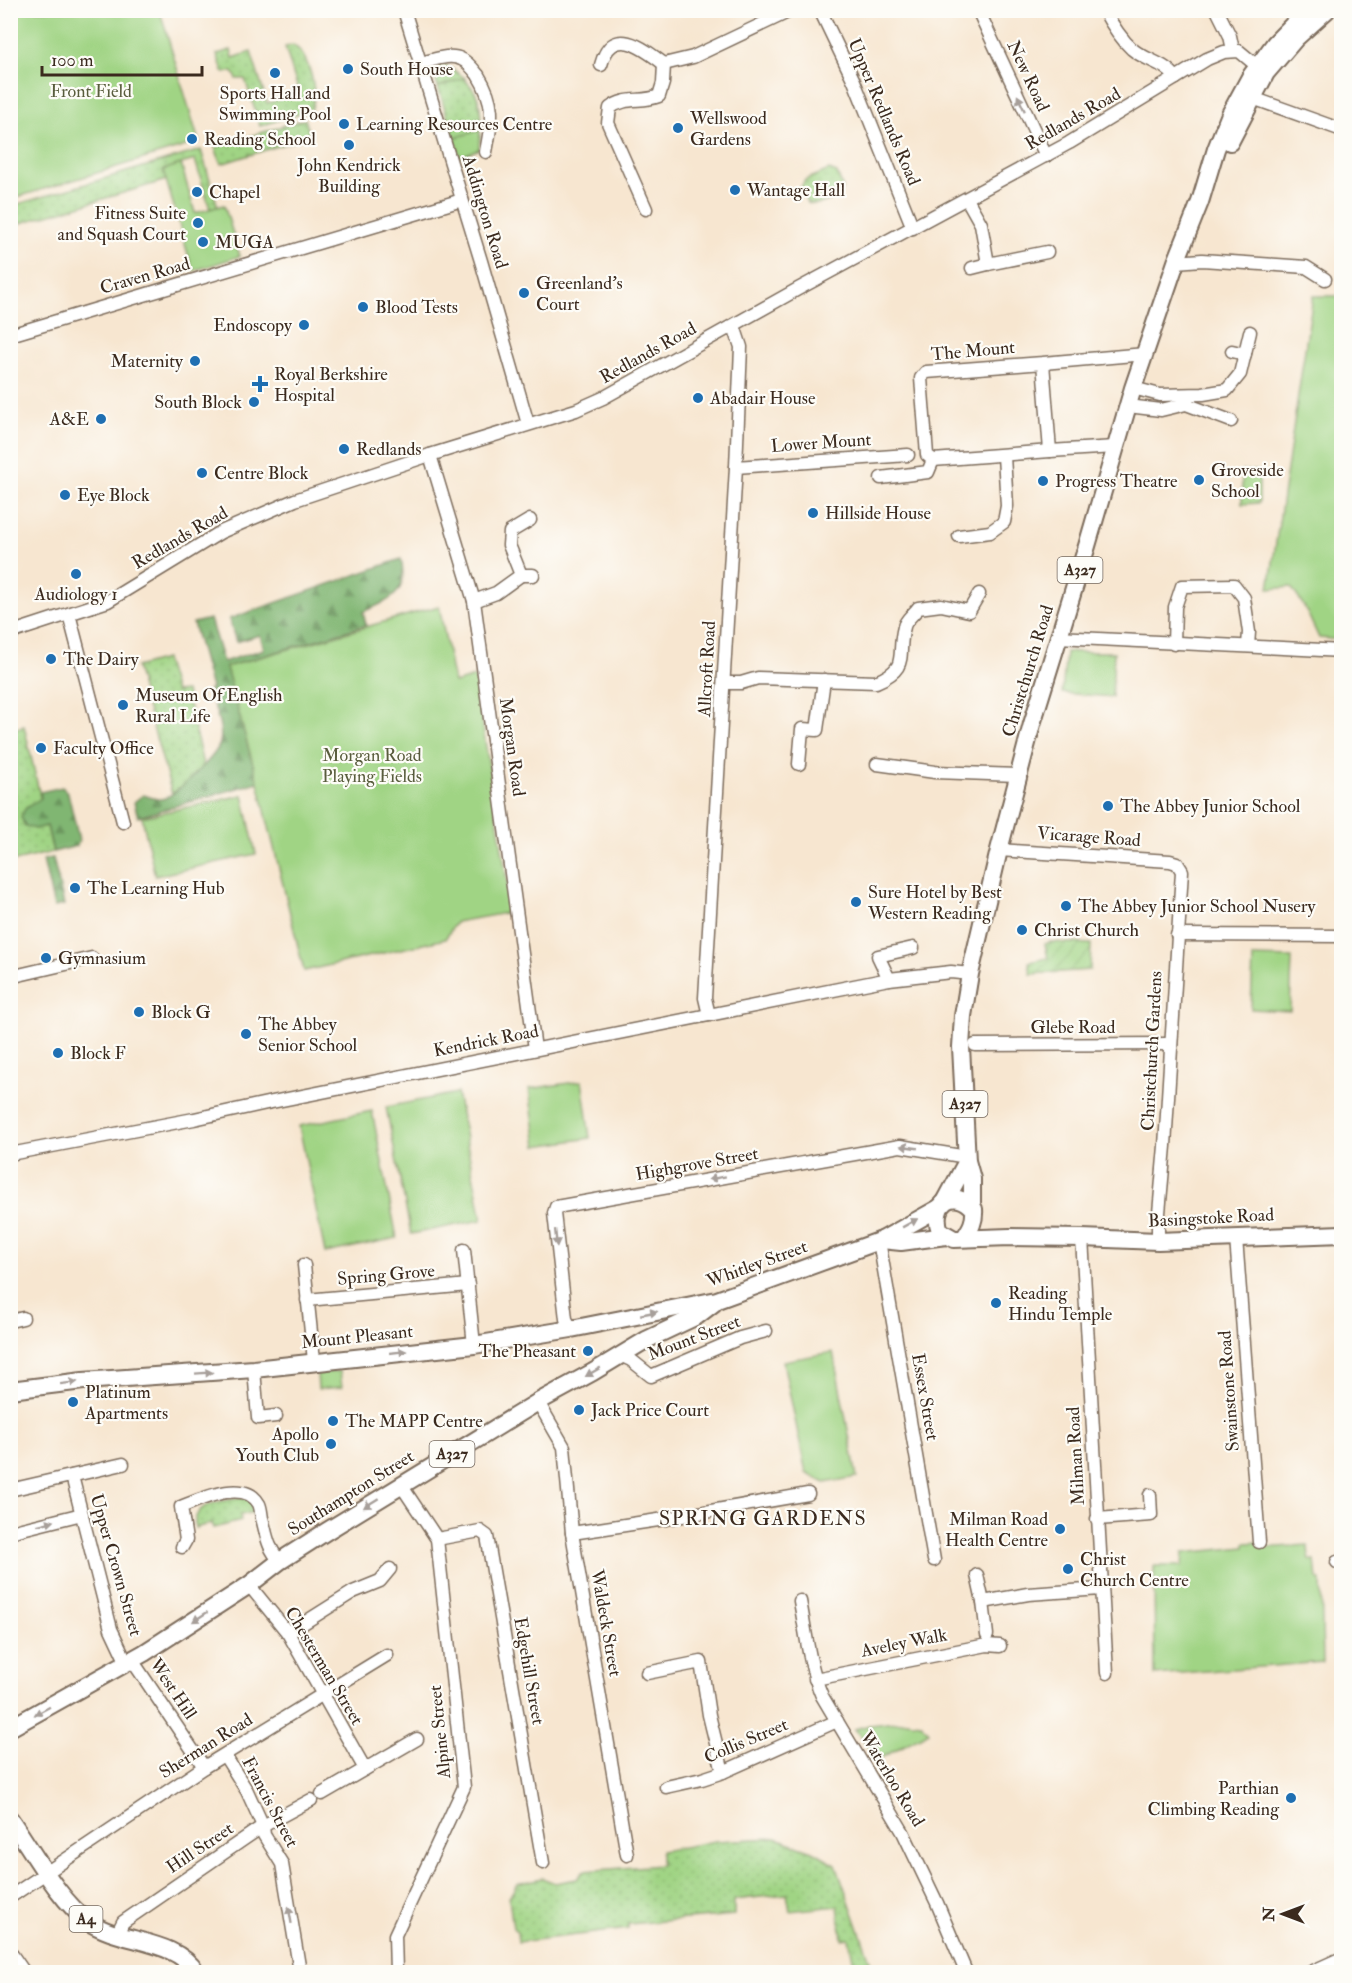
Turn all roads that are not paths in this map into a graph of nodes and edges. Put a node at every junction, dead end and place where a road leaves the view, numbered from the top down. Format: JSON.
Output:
{"nodes":[{"id":1,"x":404,"y":10,"type":"edge"},
{"id":2,"x":792,"y":10,"type":"edge"},
{"id":3,"x":820,"y":10,"type":"edge"},
{"id":4,"x":978,"y":10,"type":"edge"},
{"id":5,"x":1104,"y":10,"type":"edge"},
{"id":6,"x":1217,"y":10,"type":"edge"},
{"id":7,"x":1306,"y":10,"type":"edge"},
{"id":8,"x":1327,"y":10,"type":"edge"},
{"id":9,"x":1233,"y":51,"type":"junction"},
{"id":10,"x":420,"y":63,"type":"junction"},
{"id":11,"x":664,"y":64,"type":"junction"},
{"id":12,"x":602,"y":65,"type":"dead end"},
{"id":13,"x":1262,"y":70,"type":"junction"},
{"id":14,"x":1176,"y":78,"type":"junction"},
{"id":15,"x":1246,"y":96,"type":"junction"},
{"id":16,"x":1341,"y":130,"type":"edge"},
{"id":17,"x":486,"y":152,"type":"dead end"},
{"id":18,"x":1046,"y":156,"type":"junction"},
{"id":19,"x":967,"y":199,"type":"junction"},
{"id":20,"x":462,"y":200,"type":"junction"},
{"id":21,"x":646,"y":209,"type":"dead end"},
{"id":22,"x":912,"y":228,"type":"junction"},
{"id":23,"x":1047,"y":252,"type":"dead end"},
{"id":24,"x":1176,"y":262,"type":"junction"},
{"id":25,"x":988,"y":264,"type":"junction"},
{"id":26,"x":972,"y":268,"type":"dead end"},
{"id":27,"x":1324,"y":279,"type":"dead end"},
{"id":28,"x":734,"y":326,"type":"junction"},
{"id":29,"x":1250,"y":332,"type":"dead end"},
{"id":30,"x":10,"y":335,"type":"edge"},
{"id":31,"x":1232,"y":351,"type":"dead end"},
{"id":32,"x":1145,"y":354,"type":"junction"},
{"id":33,"x":1245,"y":354,"type":"junction"},
{"id":34,"x":1043,"y":363,"type":"junction"},
{"id":35,"x":1133,"y":388,"type":"junction"},
{"id":36,"x":1128,"y":406,"type":"junction"},
{"id":37,"x":1231,"y":421,"type":"dead end"},
{"id":38,"x":528,"y":424,"type":"junction"},
{"id":39,"x":1115,"y":447,"type":"junction"},
{"id":40,"x":1050,"y":451,"type":"junction"},
{"id":41,"x":430,"y":455,"type":"junction"},
{"id":42,"x":908,"y":455,"type":"dead end"},
{"id":43,"x":1004,"y":456,"type":"junction"},
{"id":44,"x":933,"y":460,"type":"junction"},
{"id":45,"x":736,"y":467,"type":"junction"},
{"id":46,"x":881,"y":478,"type":"dead end"},
{"id":47,"x":530,"y":520,"type":"dead end"},
{"id":48,"x":959,"y":536,"type":"dead end"},
{"id":49,"x":979,"y":594,"type":"dead end"},
{"id":50,"x":474,"y":601,"type":"junction"},
{"id":51,"x":69,"y":614,"type":"junction"},
{"id":52,"x":10,"y":633,"type":"edge"},
{"id":53,"x":1058,"y":637,"type":"junction"},
{"id":54,"x":1174,"y":644,"type":"junction"},
{"id":55,"x":1248,"y":646,"type":"junction"},
{"id":56,"x":1341,"y":651,"type":"edge"},
{"id":57,"x":824,"y":680,"type":"junction"},
{"id":58,"x":724,"y":683,"type":"junction"},
{"id":59,"x":799,"y":764,"type":"dead end"},
{"id":60,"x":878,"y":764,"type":"dead end"},
{"id":61,"x":1017,"y":775,"type":"junction"},
{"id":62,"x":123,"y":822,"type":"dead end"},
{"id":63,"x":999,"y":850,"type":"junction"},
{"id":64,"x":1177,"y":863,"type":"joint"},
{"id":65,"x":1177,"y":935,"type":"junction"},
{"id":66,"x":1341,"y":936,"type":"edge"},
{"id":67,"x":913,"y":948,"type":"dead end"},
{"id":68,"x":92,"y":958,"type":"dead end"},
{"id":69,"x":970,"y":974,"type":"junction"},
{"id":70,"x":10,"y":977,"type":"edge"},
{"id":71,"x":888,"y":979,"type":"junction"},
{"id":72,"x":709,"y":1015,"type":"junction"},
{"id":73,"x":1171,"y":1044,"type":"junction"},
{"id":74,"x":975,"y":1045,"type":"dead end"},
{"id":75,"x":536,"y":1049,"type":"junction"},
{"id":76,"x":10,"y":1154,"type":"edge"},
{"id":77,"x":967,"y":1159,"type":"junction"},
{"id":78,"x":943,"y":1204,"type":"junction"},
{"id":79,"x":973,"y":1211,"type":"junction"},
{"id":80,"x":1341,"y":1234,"type":"edge"},
{"id":81,"x":946,"y":1236,"type":"junction"},
{"id":82,"x":1010,"y":1237,"type":"junction"},
{"id":83,"x":964,"y":1238,"type":"junction"},
{"id":84,"x":1082,"y":1238,"type":"junction"},
{"id":85,"x":1236,"y":1238,"type":"junction"},
{"id":86,"x":881,"y":1240,"type":"junction"},
{"id":87,"x":1158,"y":1241,"type":"junction"},
{"id":88,"x":464,"y":1250,"type":"dead end"},
{"id":89,"x":304,"y":1265,"type":"dead end"},
{"id":90,"x":468,"y":1286,"type":"junction"},
{"id":91,"x":308,"y":1300,"type":"junction"},
{"id":92,"x":717,"y":1300,"type":"junction"},
{"id":93,"x":571,"y":1329,"type":"junction"},
{"id":94,"x":766,"y":1331,"type":"dead end"},
{"id":95,"x":646,"y":1340,"type":"junction"},
{"id":96,"x":474,"y":1344,"type":"junction"},
{"id":97,"x":620,"y":1355,"type":"junction"},
{"id":98,"x":314,"y":1361,"type":"junction"},
{"id":99,"x":638,"y":1367,"type":"junction"},
{"id":100,"x":254,"y":1369,"type":"junction"},
{"id":101,"x":10,"y":1390,"type":"edge"},
{"id":102,"x":538,"y":1402,"type":"junction"},
{"id":103,"x":276,"y":1416,"type":"dead end"},
{"id":104,"x":123,"y":1464,"type":"dead end"},
{"id":105,"x":72,"y":1476,"type":"junction"},
{"id":106,"x":401,"y":1485,"type":"junction"},
{"id":107,"x":14,"y":1489,"type":"dead end"},
{"id":108,"x":808,"y":1494,"type":"dead end"},
{"id":109,"x":1150,"y":1495,"type":"dead end"},
{"id":110,"x":82,"y":1514,"type":"junction"},
{"id":111,"x":1097,"y":1519,"type":"junction"},
{"id":112,"x":10,"y":1532,"type":"edge"},
{"id":113,"x":573,"y":1533,"type":"junction"},
{"id":114,"x":437,"y":1539,"type":"junction"},
{"id":115,"x":1259,"y":1542,"type":"dead end"},
{"id":116,"x":182,"y":1547,"type":"dead end"},
{"id":117,"x":934,"y":1560,"type":"dead end"},
{"id":118,"x":280,"y":1561,"type":"junction"},
{"id":119,"x":390,"y":1569,"type":"dead end"},
{"id":120,"x":976,"y":1575,"type":"dead end"},
{"id":121,"x":249,"y":1586,"type":"junction"},
{"id":122,"x":1101,"y":1589,"type":"junction"},
{"id":123,"x":800,"y":1600,"type":"dead end"},
{"id":124,"x":983,"y":1602,"type":"junction"},
{"id":125,"x":288,"y":1633,"type":"junction"},
{"id":126,"x":987,"y":1635,"type":"dead end"},
{"id":127,"x":1000,"y":1646,"type":"dead end"},
{"id":128,"x":387,"y":1655,"type":"dead end"},
{"id":129,"x":130,"y":1661,"type":"junction"},
{"id":130,"x":647,"y":1673,"type":"dead end"},
{"id":131,"x":1107,"y":1673,"type":"dead end"},
{"id":132,"x":815,"y":1679,"type":"junction"},
{"id":133,"x":323,"y":1695,"type":"junction"},
{"id":134,"x":837,"y":1721,"type":"junction"},
{"id":135,"x":10,"y":1728,"type":"edge"},
{"id":136,"x":417,"y":1739,"type":"dead end"},
{"id":137,"x":225,"y":1756,"type":"junction"},
{"id":138,"x":204,"y":1767,"type":"junction"},
{"id":139,"x":365,"y":1769,"type":"junction"},
{"id":140,"x":723,"y":1772,"type":"junction"},
{"id":141,"x":666,"y":1787,"type":"dead end"},
{"id":142,"x":322,"y":1794,"type":"dead end"},
{"id":143,"x":311,"y":1800,"type":"dead end"},
{"id":144,"x":10,"y":1819,"type":"edge"},
{"id":145,"x":263,"y":1826,"type":"junction"},
{"id":146,"x":627,"y":1855,"type":"dead end"},
{"id":147,"x":543,"y":1863,"type":"dead end"},
{"id":148,"x":46,"y":1872,"type":"junction"},
{"id":149,"x":10,"y":1897,"type":"edge"},
{"id":150,"x":117,"y":1934,"type":"junction"},
{"id":151,"x":10,"y":1952,"type":"edge"},
{"id":152,"x":1341,"y":1958,"type":"edge"},
{"id":153,"x":24,"y":1972,"type":"edge"},
{"id":154,"x":196,"y":1972,"type":"edge"},
{"id":155,"x":300,"y":1972,"type":"edge"},
{"id":156,"x":396,"y":1972,"type":"edge"},
{"id":157,"x":966,"y":1972,"type":"edge"},
{"id":158,"x":1311,"y":1972,"type":"edge"}],
"edges":[{"from":1,"to":10,"type":"street","name":"Addington Road"},
{"from":2,"to":11,"type":"street"},
{"from":3,"to":22,"type":"street","name":"Upper Redlands Road"},
{"from":18,"to":4,"type":"street","name":"New Road","one_way":true},
{"from":5,"to":14,"type":"street"},
{"from":6,"to":9,"type":"street"},
{"from":7,"to":13,"type":"main road","number":"A327"},
{"from":8,"to":13,"type":"main road","number":"A327"},
{"from":9,"to":13,"type":"street"},
{"from":9,"to":14,"type":"street","name":"Redlands Road"},
{"from":10,"to":17,"type":"street"},
{"from":10,"to":20,"type":"street","name":"Addington Road"},
{"from":11,"to":12,"type":"street"},
{"from":11,"to":21,"type":"street"},
{"from":13,"to":15,"type":"main road","name":"Christchurch Road","number":"A327"},
{"from":14,"to":18,"type":"street","name":"Redlands Road"},
{"from":15,"to":16,"type":"street"},
{"from":15,"to":24,"type":"main road","name":"Christchurch Road","number":"A327"},
{"from":18,"to":19,"type":"street","name":"Redlands Road"},
{"from":19,"to":22,"type":"street","name":"Redlands Road"},
{"from":19,"to":25,"type":"street"},
{"from":20,"to":30,"type":"street","name":"Craven Road"},
{"from":20,"to":38,"type":"street","name":"Addington Road"},
{"from":22,"to":28,"type":"street","name":"Redlands Road"},
{"from":23,"to":25,"type":"street"},
{"from":24,"to":27,"type":"street"},
{"from":24,"to":32,"type":"main road","name":"Christchurch Road","number":"A327"},
{"from":25,"to":26,"type":"street"},
{"from":28,"to":38,"type":"street","name":"Redlands Road"},
{"from":28,"to":45,"type":"street","name":"Allcroft Road"},
{"from":29,"to":33,"type":"street"},
{"from":31,"to":33,"type":"street"},
{"from":32,"to":34,"type":"street","name":"The Mount"},
{"from":32,"to":35,"type":"main road","name":"Christchurch Road","number":"A327"},
{"from":33,"to":35,"type":"street"},
{"from":34,"to":40,"type":"street"},
{"from":34,"to":44,"type":"street","name":"The Mount"},
{"from":35,"to":36,"type":"main road","name":"Christchurch Road","number":"A327"},
{"from":36,"to":37,"type":"street"},
{"from":36,"to":39,"type":"main road","name":"Christchurch Road","number":"A327"},
{"from":38,"to":41,"type":"street","name":"Redlands Road"},
{"from":39,"to":40,"type":"street"},
{"from":39,"to":53,"type":"main road","name":"Christchurch Road","number":"A327"},
{"from":40,"to":43,"type":"street"},
{"from":41,"to":50,"type":"street","name":"Morgan Road"},
{"from":41,"to":51,"type":"street","name":"Redlands Road"},
{"from":42,"to":45,"type":"street","name":"Lower Mount"},
{"from":43,"to":44,"type":"street"},
{"from":43,"to":48,"type":"street"},
{"from":44,"to":46,"type":"street"},
{"from":45,"to":58,"type":"street","name":"Allcroft Road"},
{"from":47,"to":50,"type":"street"},
{"from":49,"to":57,"type":"street"},
{"from":50,"to":75,"type":"street","name":"Morgan Road"},
{"from":51,"to":52,"type":"street","name":"Redlands Road"},
{"from":51,"to":62,"type":"street"},
{"from":53,"to":54,"type":"street"},
{"from":53,"to":61,"type":"main road","name":"Christchurch Road","number":"A327"},
{"from":54,"to":55,"type":"street"},
{"from":54,"to":55,"type":"street"},
{"from":55,"to":56,"type":"street"},
{"from":57,"to":58,"type":"street"},
{"from":57,"to":59,"type":"street"},
{"from":58,"to":72,"type":"street","name":"Allcroft Road"},
{"from":60,"to":61,"type":"street"},
{"from":61,"to":63,"type":"main road","name":"Christchurch Road","number":"A327"},
{"from":63,"to":64,"type":"street","name":"Vicarage Road"},
{"from":63,"to":69,"type":"main road","name":"Christchurch Road","number":"A327"},
{"from":64,"to":65,"type":"street","name":"Christchurch Gardens"},
{"from":65,"to":66,"type":"street"},
{"from":65,"to":73,"type":"street","name":"Christchurch Gardens"},
{"from":67,"to":71,"type":"street"},
{"from":68,"to":70,"type":"street"},
{"from":69,"to":71,"type":"street","name":"Kendrick Road"},
{"from":69,"to":77,"type":"main road","name":"Christchurch Road","number":"A327"},
{"from":71,"to":72,"type":"street","name":"Kendrick Road"},
{"from":72,"to":75,"type":"street","name":"Kendrick Road"},
{"from":73,"to":74,"type":"street","name":"Glebe Road"},
{"from":73,"to":87,"type":"street","name":"Christchurch Gardens"},
{"from":75,"to":76,"type":"street","name":"Kendrick Road"},
{"from":77,"to":78,"type":"main road"},
{"from":77,"to":79,"type":"main road","name":"Christchurch Road","number":"A327"},
{"from":77,"to":93,"type":"street","name":"Highgrove Street","one_way":true},
{"from":78,"to":79,"type":"main road"},
{"from":78,"to":81,"type":"main road"},
{"from":86,"to":78,"type":"main road","name":"Whitley Street","number":"A327","one_way":true},
{"from":79,"to":82,"type":"main road"},
{"from":79,"to":83,"type":"main road"},
{"from":80,"to":85,"type":"main road","name":"Basingstoke Road"},
{"from":81,"to":83,"type":"main road"},
{"from":81,"to":86,"type":"main road","name":"Whitley Street","number":"A327"},
{"from":82,"to":83,"type":"main road"},
{"from":82,"to":84,"type":"main road"},
{"from":84,"to":87,"type":"main road","name":"Basingstoke Road"},
{"from":84,"to":111,"type":"street","name":"Milman Road"},
{"from":85,"to":87,"type":"main road","name":"Basingstoke Road"},
{"from":85,"to":115,"type":"street","name":"Swainstone Road"},
{"from":86,"to":92,"type":"main road","name":"Whitley Street","number":"A327"},
{"from":86,"to":117,"type":"street","name":"Essex Street"},
{"from":88,"to":90,"type":"street"},
{"from":89,"to":91,"type":"street"},
{"from":90,"to":91,"type":"street","name":"Spring Grove"},
{"from":90,"to":96,"type":"street"},
{"from":91,"to":98,"type":"street"},
{"from":93,"to":92,"type":"main road","name":"Whitley Street","number":"A327","one_way":true},
{"from":92,"to":95,"type":"main road","name":"Southampton Street","number":"A327"},
{"from":93,"to":96,"type":"main road","name":"Mount Pleasant","number":"A327"},
{"from":94,"to":99,"type":"street","name":"Mount Street"},
{"from":95,"to":97,"type":"main road","name":"Southampton Street","number":"A327"},
{"from":95,"to":99,"type":"street","name":"Mount Street"},
{"from":98,"to":96,"type":"main road","name":"Mount Pleasant","number":"A327","one_way":true},
{"from":97,"to":99,"type":"street","name":"Mount Street"},
{"from":97,"to":102,"type":"main road","name":"Southampton Street","number":"A327","one_way":true},
{"from":98,"to":100,"type":"main road","name":"Mount Pleasant","number":"A327"},
{"from":101,"to":100,"type":"main road","name":"Mount Pleasant","number":"A327","one_way":true},
{"from":100,"to":103,"type":"street"},
{"from":102,"to":106,"type":"main road","name":"Southampton Street","number":"A327"},
{"from":102,"to":113,"type":"street","name":"Waldeck Street"},
{"from":104,"to":105,"type":"street","name":"Upper Crown Street"},
{"from":105,"to":107,"type":"street","name":"Upper Crown Street"},
{"from":105,"to":110,"type":"street","name":"Upper Crown Street"},
{"from":106,"to":114,"type":"street","name":"Alpine Street"},
{"from":106,"to":118,"type":"main road","name":"Southampton Street","number":"A327","one_way":true},
{"from":108,"to":113,"type":"street"},
{"from":109,"to":111,"type":"street"},
{"from":112,"to":110,"type":"street","one_way":true},
{"from":110,"to":129,"type":"street","name":"Upper Crown Street"},
{"from":111,"to":122,"type":"street","name":"Milman Road"},
{"from":113,"to":146,"type":"street","name":"Waldeck Street"},
{"from":114,"to":147,"type":"street","name":"Edgehill Street"},
{"from":114,"to":156,"type":"street","name":"Alpine Street"},
{"from":116,"to":118,"type":"street"},
{"from":118,"to":121,"type":"main road","name":"Southampton Street","number":"A327"},
{"from":119,"to":125,"type":"street"},
{"from":120,"to":124,"type":"street"},
{"from":121,"to":125,"type":"street","name":"Chesterman Street"},
{"from":121,"to":129,"type":"main road","name":"Southampton Street","number":"A327","one_way":true},
{"from":122,"to":124,"type":"street"},
{"from":122,"to":131,"type":"street","name":"Milman Road"},
{"from":123,"to":132,"type":"street","name":"Waterloo Road"},
{"from":124,"to":126,"type":"street"},
{"from":125,"to":133,"type":"street","name":"Chesterman Street"},
{"from":127,"to":132,"type":"street","name":"Aveley Walk"},
{"from":128,"to":133,"type":"street","name":"Sherman Road"},
{"from":129,"to":135,"type":"main road","name":"Southampton Street","number":"A327","one_way":true},
{"from":129,"to":138,"type":"street","name":"West Hill"},
{"from":130,"to":140,"type":"street"},
{"from":132,"to":134,"type":"street","name":"Waterloo Road"},
{"from":133,"to":137,"type":"street","name":"Sherman Road"},
{"from":133,"to":139,"type":"street","name":"Chesterman Street"},
{"from":134,"to":140,"type":"street","name":"Collis Street"},
{"from":134,"to":157,"type":"street","name":"Waterloo Road"},
{"from":136,"to":139,"type":"street"},
{"from":137,"to":138,"type":"street","name":"Sherman Road"},
{"from":137,"to":145,"type":"street","name":"Francis Street"},
{"from":138,"to":148,"type":"street","name":"Sherman Road"},
{"from":139,"to":142,"type":"street"},
{"from":140,"to":141,"type":"street","name":"Collis Street"},
{"from":143,"to":145,"type":"street","name":"Hill Street"},
{"from":144,"to":148,"type":"main road","number":"A4"},
{"from":145,"to":150,"type":"street","name":"Hill Street"},
{"from":155,"to":145,"type":"street","name":"Francis Street","one_way":true},
{"from":148,"to":149,"type":"street","name":"Sherman Road"},
{"from":148,"to":150,"type":"main road","number":"A4"},
{"from":150,"to":154,"type":"main road","number":"A4"},
{"from":151,"to":153,"type":"street"},
{"from":152,"to":158,"type":"street"}]}
